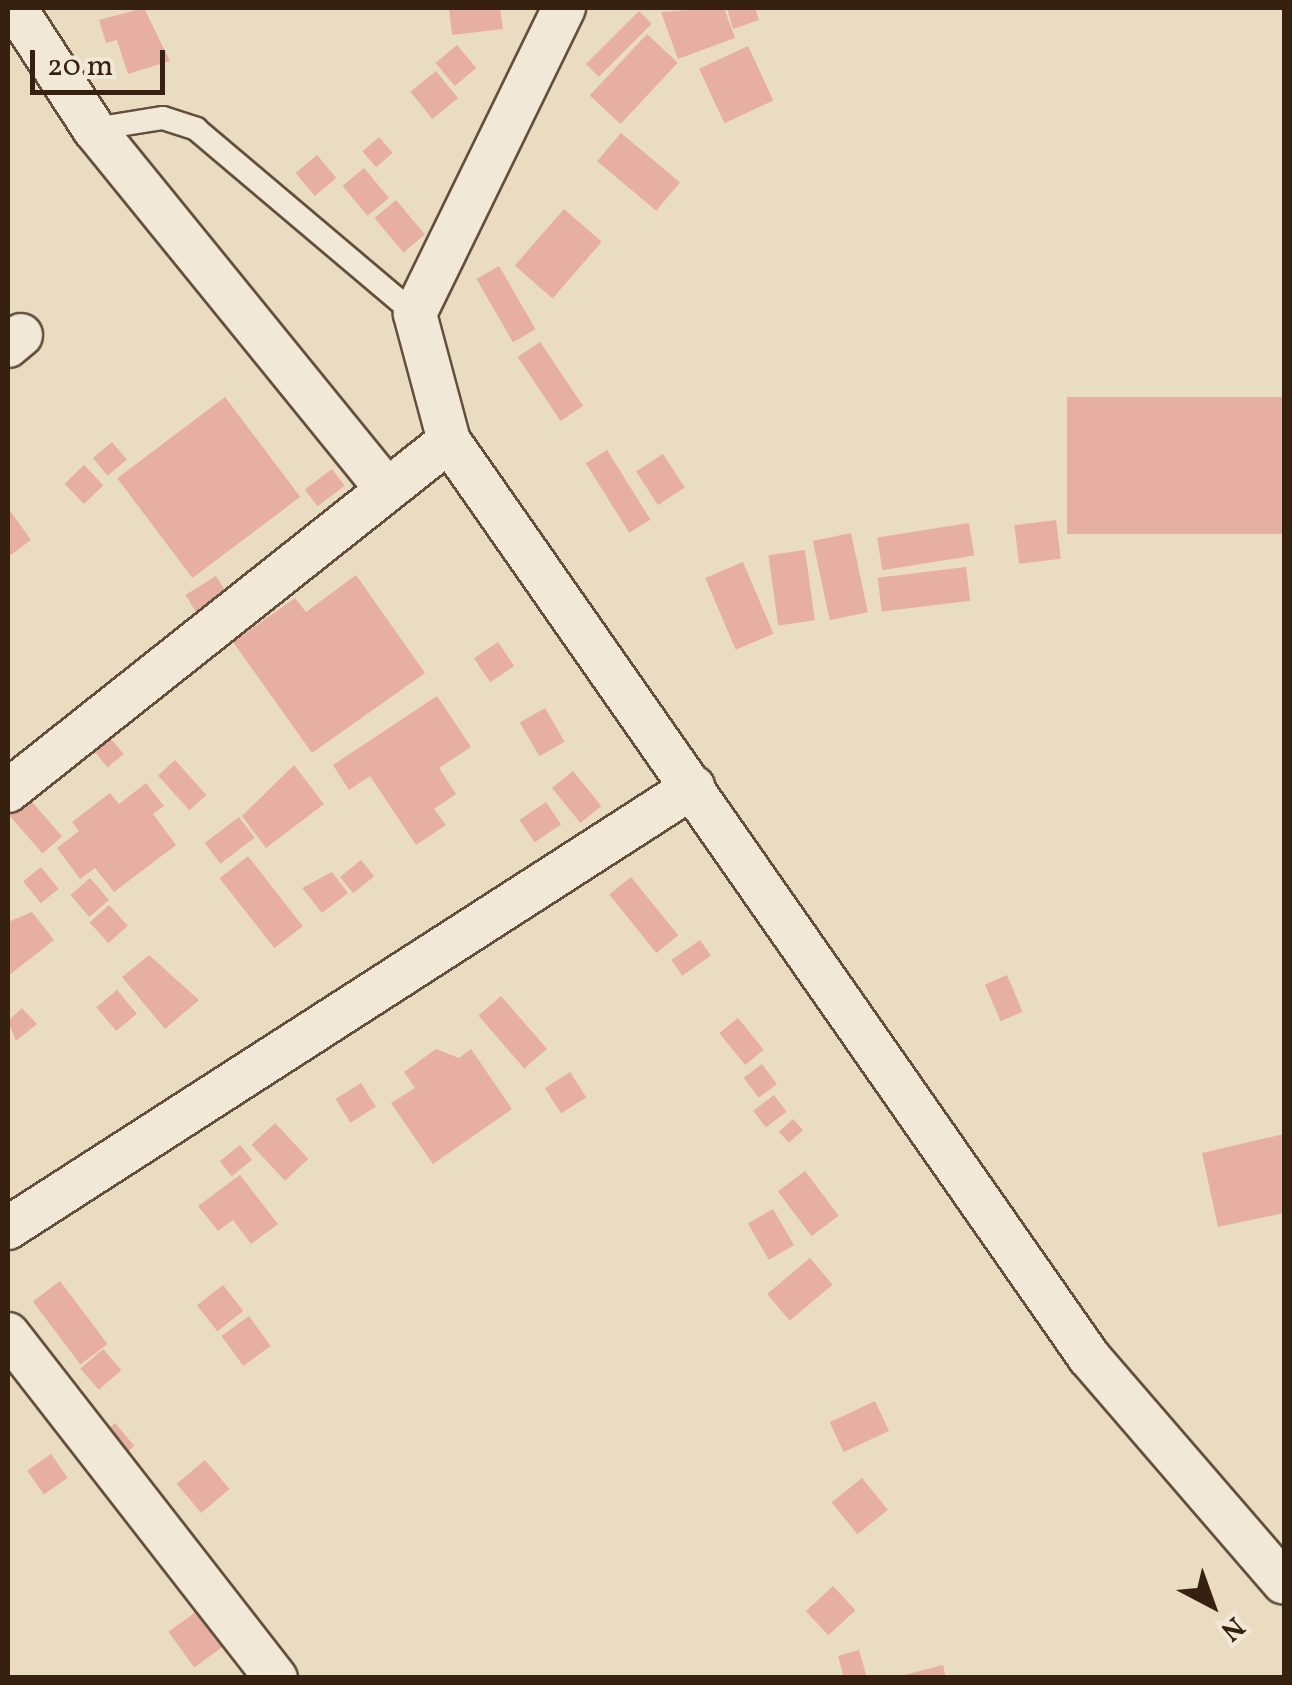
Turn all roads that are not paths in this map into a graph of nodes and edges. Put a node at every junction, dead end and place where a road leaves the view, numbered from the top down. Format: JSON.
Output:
{"nodes":[{"id":1,"x":15,"y":8,"type":"edge"},
{"id":2,"x":564,"y":8,"type":"edge"},
{"id":3,"x":94,"y":128,"type":"junction"},
{"id":4,"x":415,"y":314,"type":"junction"},
{"id":5,"x":449,"y":442,"type":"junction"},
{"id":6,"x":387,"y":489,"type":"junction"},
{"id":7,"x":693,"y":787,"type":"junction"},
{"id":8,"x":8,"y":791,"type":"edge"},
{"id":9,"x":8,"y":1228,"type":"edge"},
{"id":10,"x":8,"y":1334,"type":"edge"},
{"id":11,"x":1284,"y":1583,"type":"edge"},
{"id":12,"x":276,"y":1678,"type":"edge"}],
"edges":[{"from":1,"to":3,"type":"street"},
{"from":2,"to":4,"type":"street"},
{"from":3,"to":4,"type":"lane"},
{"from":3,"to":6,"type":"street"},
{"from":4,"to":5,"type":"street"},
{"from":5,"to":6,"type":"street"},
{"from":5,"to":7,"type":"street"},
{"from":6,"to":8,"type":"street"},
{"from":7,"to":9,"type":"street"},
{"from":7,"to":11,"type":"street"},
{"from":10,"to":12,"type":"street"}]}
